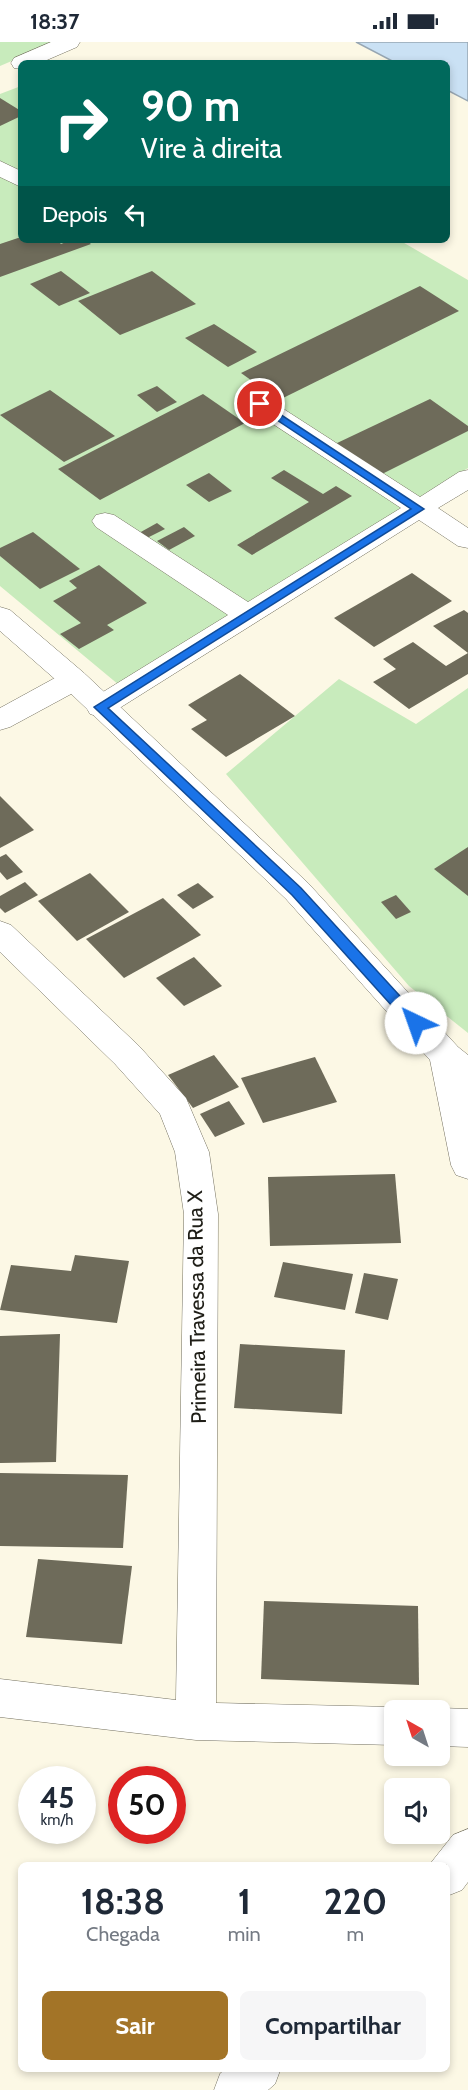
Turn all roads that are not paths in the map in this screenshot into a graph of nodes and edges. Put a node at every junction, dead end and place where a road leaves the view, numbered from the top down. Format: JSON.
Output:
{"nodes":[{"id":1,"x":69,"y":42,"type":"edge"},
{"id":2,"x":28,"y":60,"type":"edge"},
{"id":3,"x":18,"y":64,"type":"edge"},
{"id":4,"x":0,"y":73,"type":"edge"},
{"id":5,"x":0,"y":168,"type":"edge"},
{"id":6,"x":18,"y":178,"type":"edge"},
{"id":7,"x":260,"y":404,"type":"dead end"},
{"id":8,"x":468,"y":478,"type":"edge"},
{"id":9,"x":419,"y":509,"type":"junction"},
{"id":10,"x":105,"y":522,"type":"dead end"},
{"id":11,"x":468,"y":540,"type":"edge"},
{"id":12,"x":248,"y":615,"type":"junction"},
{"id":13,"x":0,"y":616,"type":"edge"},
{"id":14,"x":74,"y":680,"type":"junction"},
{"id":15,"x":100,"y":707,"type":"junction"},
{"id":16,"x":0,"y":720,"type":"edge"},
{"id":17,"x":0,"y":933,"type":"edge"},
{"id":18,"x":457,"y":1065,"type":"edge"},
{"id":19,"x":468,"y":1165,"type":"edge"},
{"id":20,"x":0,"y":1698,"type":"edge"},
{"id":21,"x":196,"y":1721,"type":"junction"},
{"id":22,"x":384,"y":1726,"type":"edge"},
{"id":23,"x":450,"y":1727,"type":"edge"},
{"id":24,"x":468,"y":1728,"type":"edge"},
{"id":25,"x":468,"y":1849,"type":"edge"},
{"id":26,"x":450,"y":1871,"type":"edge"},
{"id":27,"x":255,"y":2072,"type":"edge"},
{"id":28,"x":236,"y":2090,"type":"edge"}],
"edges":[{"from":1,"to":2,"type":"street"},
{"from":3,"to":4,"type":"street"},
{"from":5,"to":6,"type":"street"},
{"from":7,"to":9,"type":"street"},
{"from":8,"to":9,"type":"street"},
{"from":9,"to":11,"type":"street"},
{"from":9,"to":12,"type":"street"},
{"from":10,"to":12,"type":"street"},
{"from":12,"to":15,"type":"street"},
{"from":13,"to":14,"type":"street"},
{"from":14,"to":15,"type":"street"},
{"from":14,"to":16,"type":"street"},
{"from":15,"to":18,"type":"street"},
{"from":17,"to":21,"type":"street","name":"Primeira Travessa da Rua X"},
{"from":18,"to":19,"type":"street"},
{"from":20,"to":21,"type":"street"},
{"from":21,"to":22,"type":"street"},
{"from":23,"to":24,"type":"street"},
{"from":25,"to":26,"type":"street"},
{"from":27,"to":28,"type":"street"}]}
